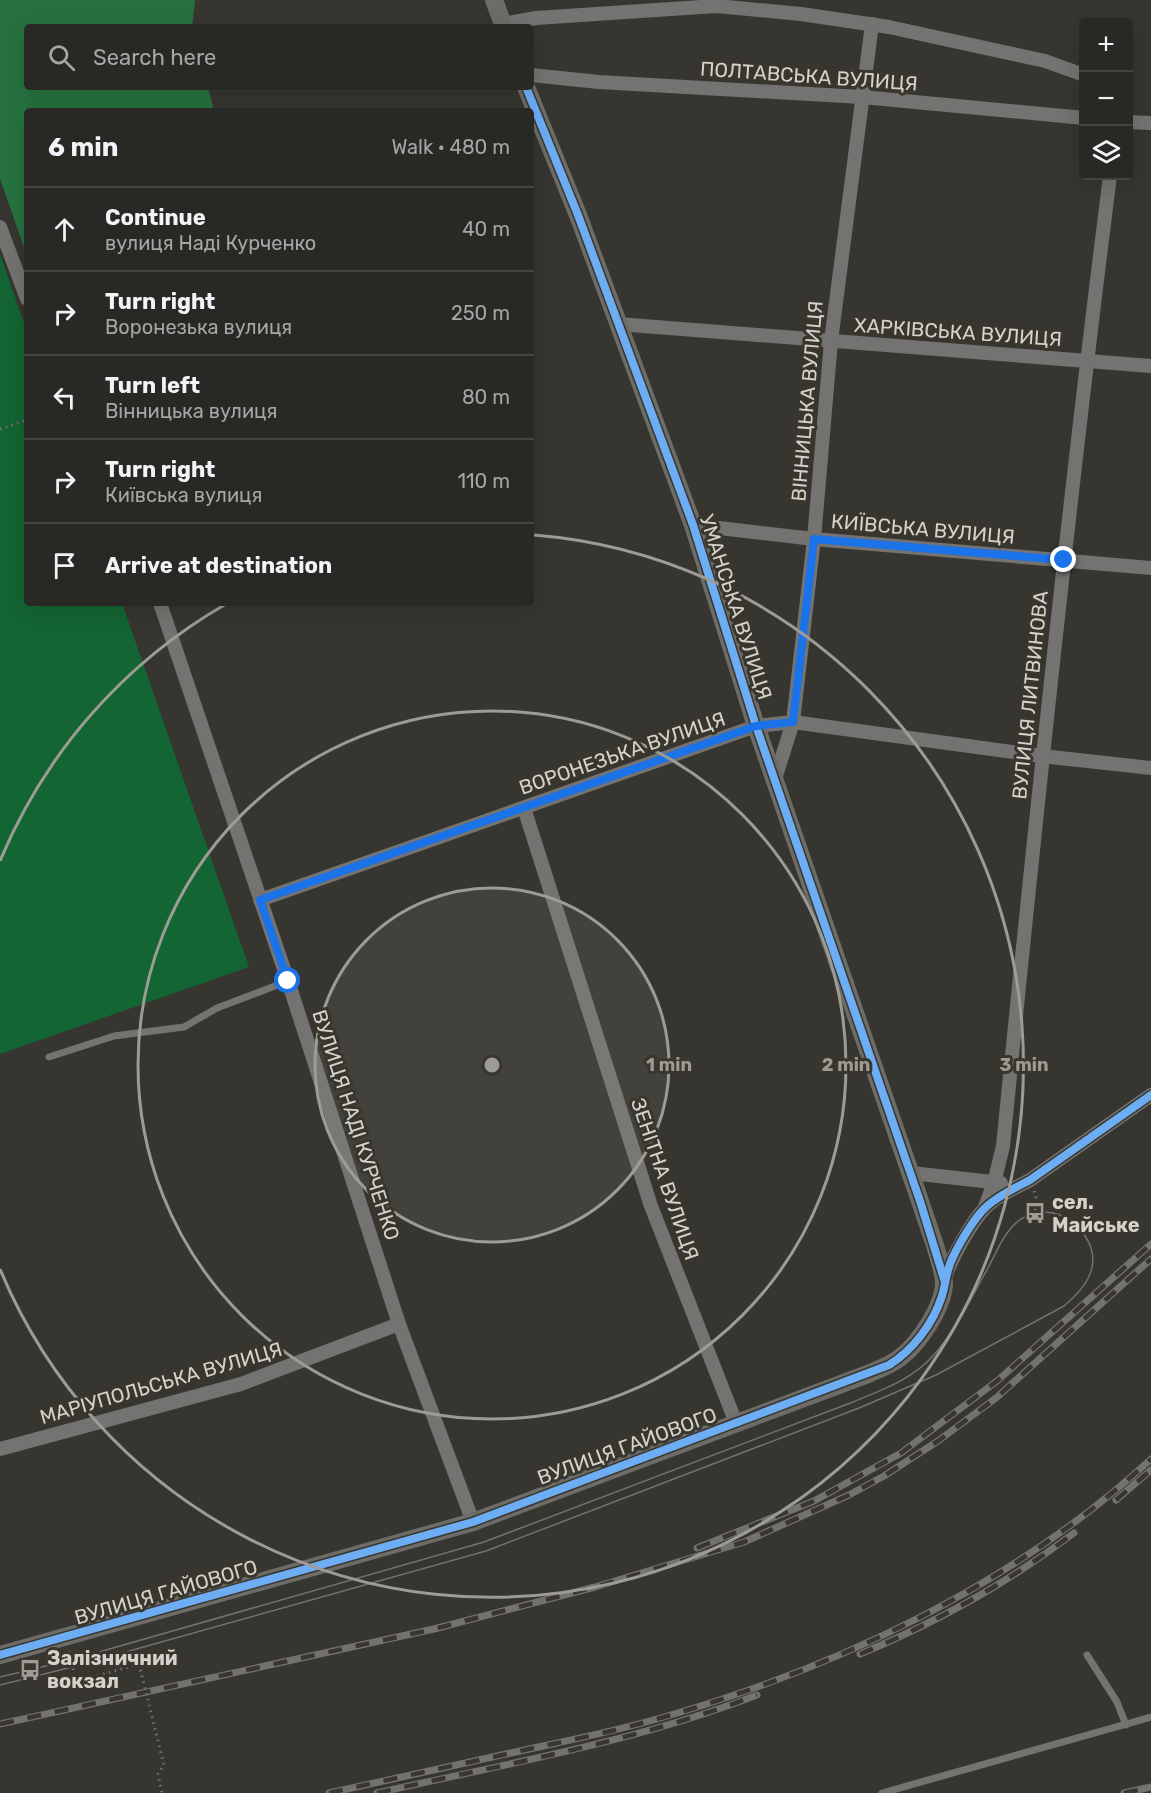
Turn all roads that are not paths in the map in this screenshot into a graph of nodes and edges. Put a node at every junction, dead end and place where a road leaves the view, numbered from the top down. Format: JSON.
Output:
{"nodes":[{"id":1,"x":494,"y":0,"type":"edge"},
{"id":2,"x":503,"y":24,"type":"edge"},
{"id":3,"x":512,"y":24,"type":"edge"},
{"id":4,"x":872,"y":24,"type":"junction"},
{"id":5,"x":1079,"y":74,"type":"edge"},
{"id":6,"x":534,"y":75,"type":"edge"},
{"id":7,"x":527,"y":90,"type":"edge"},
{"id":8,"x":862,"y":97,"type":"junction"},
{"id":9,"x":1079,"y":118,"type":"edge"},
{"id":10,"x":1133,"y":122,"type":"edge"},
{"id":11,"x":1151,"y":123,"type":"edge"},
{"id":12,"x":1109,"y":180,"type":"edge"},
{"id":13,"x":0,"y":227,"type":"edge"},
{"id":14,"x":24,"y":291,"type":"edge"},
{"id":15,"x":618,"y":324,"type":"junction"},
{"id":16,"x":831,"y":342,"type":"junction"},
{"id":17,"x":1086,"y":361,"type":"junction"},
{"id":18,"x":1151,"y":366,"type":"edge"},
{"id":19,"x":693,"y":525,"type":"junction"},
{"id":20,"x":814,"y":539,"type":"junction"},
{"id":21,"x":1064,"y":560,"type":"junction"},
{"id":22,"x":1151,"y":568,"type":"edge"},
{"id":23,"x":161,"y":606,"type":"edge"},
{"id":24,"x":793,"y":722,"type":"junction"},
{"id":25,"x":756,"y":726,"type":"junction"},
{"id":26,"x":1042,"y":756,"type":"junction"},
{"id":27,"x":1151,"y":768,"type":"edge"},
{"id":28,"x":775,"y":780,"type":"junction"},
{"id":29,"x":524,"y":807,"type":"junction"},
{"id":30,"x":260,"y":900,"type":"junction"},
{"id":31,"x":288,"y":981,"type":"junction"},
{"id":32,"x":49,"y":1057,"type":"dead end"},
{"id":33,"x":1151,"y":1095,"type":"edge"},
{"id":34,"x":911,"y":1173,"type":"junction"},
{"id":35,"x":1030,"y":1180,"type":"junction"},
{"id":36,"x":994,"y":1183,"type":"junction"},
{"id":37,"x":985,"y":1207,"type":"junction"},
{"id":38,"x":944,"y":1279,"type":"junction"},
{"id":39,"x":399,"y":1324,"type":"junction"},
{"id":40,"x":736,"y":1423,"type":"junction"},
{"id":41,"x":0,"y":1449,"type":"edge"},
{"id":42,"x":473,"y":1522,"type":"junction"},
{"id":43,"x":0,"y":1655,"type":"edge"},
{"id":44,"x":1087,"y":1655,"type":"dead end"},
{"id":45,"x":1151,"y":1717,"type":"edge"},
{"id":46,"x":1126,"y":1725,"type":"junction"},
{"id":47,"x":882,"y":1793,"type":"edge"}],
"edges":[{"from":1,"to":2,"type":"street"},
{"from":3,"to":4,"type":"street"},
{"from":4,"to":5,"type":"street"},
{"from":4,"to":8,"type":"street","name":"ВІННИЦЬКА ВУЛИЦЯ"},
{"from":6,"to":8,"type":"street","name":"ПОЛТАВСЬКА ВУЛИЦЯ"},
{"from":7,"to":15,"type":"street","name":"УМАНСЬКА ВУЛИЦЯ"},
{"from":8,"to":9,"type":"street","name":"ПОЛТАВСЬКА ВУЛИЦЯ"},
{"from":8,"to":16,"type":"street","name":"ВІННИЦЬКА ВУЛИЦЯ"},
{"from":10,"to":11,"type":"street"},
{"from":12,"to":17,"type":"street","name":"ВУЛИЦЯ ЛИТВИНОВА"},
{"from":13,"to":14,"type":"street"},
{"from":15,"to":16,"type":"street","name":"ХАРКІВСЬКА ВУЛИЦЯ"},
{"from":15,"to":19,"type":"street","name":"УМАНСЬКА ВУЛИЦЯ"},
{"from":16,"to":17,"type":"street","name":"ХАРКІВСЬКА ВУЛИЦЯ"},
{"from":16,"to":20,"type":"street","name":"ВІННИЦЬКА ВУЛИЦЯ"},
{"from":17,"to":18,"type":"street","name":"ХАРКІВСЬКА ВУЛИЦЯ"},
{"from":17,"to":21,"type":"street","name":"ВУЛИЦЯ ЛИТВИНОВА"},
{"from":19,"to":20,"type":"street","name":"КИЇВСЬКА ВУЛИЦЯ"},
{"from":19,"to":25,"type":"street","name":"УМАНСЬКА ВУЛИЦЯ"},
{"from":20,"to":21,"type":"street","name":"КИЇВСЬКА ВУЛИЦЯ"},
{"from":20,"to":24,"type":"street","name":"ВІННИЦЬКА ВУЛИЦЯ"},
{"from":21,"to":22,"type":"street","name":"КИЇВСЬКА ВУЛИЦЯ"},
{"from":21,"to":26,"type":"street","name":"ВУЛИЦЯ ЛИТВИНОВА"},
{"from":23,"to":30,"type":"street","name":"ВУЛИЦЯ НАДІ КУРЧЕНКО"},
{"from":24,"to":25,"type":"street","name":"ВОРОНЕЗЬКА ВУЛИЦЯ"},
{"from":24,"to":26,"type":"street","name":"ВОРОНЕЗЬКА ВУЛИЦЯ"},
{"from":24,"to":28,"type":"street","name":"ВІННИЦЬКА ВУЛИЦЯ"},
{"from":25,"to":28,"type":"street","name":"УМАНСЬКА ВУЛИЦЯ"},
{"from":25,"to":29,"type":"street","name":"ВОРОНЕЗЬКА ВУЛИЦЯ"},
{"from":26,"to":27,"type":"street","name":"ВОРОНЕЗЬКА ВУЛИЦЯ"},
{"from":26,"to":36,"type":"street","name":"ВУЛИЦЯ ЛИТВИНОВА"},
{"from":28,"to":34,"type":"street","name":"УМАНСЬКА ВУЛИЦЯ"},
{"from":29,"to":30,"type":"street","name":"ВОРОНЕЗЬКА ВУЛИЦЯ"},
{"from":29,"to":40,"type":"street","name":"ЗЕНІТНА ВУЛИЦЯ"},
{"from":30,"to":31,"type":"street","name":"ВУЛИЦЯ НАДІ КУРЧЕНКО"},
{"from":31,"to":32,"type":"lane"},
{"from":31,"to":39,"type":"street","name":"ВУЛИЦЯ НАДІ КУРЧЕНКО"},
{"from":33,"to":35,"type":"street","name":"ВУЛИЦЯ ГАЙОВОГО"},
{"from":34,"to":36,"type":"street"},
{"from":34,"to":38,"type":"street","name":"УМАНСЬКА ВУЛИЦЯ"},
{"from":35,"to":36,"type":"street"},
{"from":35,"to":37,"type":"street","name":"ВУЛИЦЯ ГАЙОВОГО"},
{"from":36,"to":37,"type":"street","name":"ВУЛИЦЯ ЛИТВИНОВА"},
{"from":37,"to":38,"type":"street","name":"ВУЛИЦЯ ГАЙОВОГО"},
{"from":38,"to":40,"type":"street","name":"ВУЛИЦЯ ГАЙОВОГО"},
{"from":39,"to":41,"type":"street","name":"МАРІУПОЛЬСЬКА ВУЛИЦЯ"},
{"from":39,"to":42,"type":"street","name":"ВУЛИЦЯ НАДІ КУРЧЕНКО"},
{"from":40,"to":42,"type":"street","name":"ВУЛИЦЯ ГАЙОВОГО"},
{"from":42,"to":43,"type":"street","name":"ВУЛИЦЯ ГАЙОВОГО"},
{"from":44,"to":46,"type":"lane"},
{"from":45,"to":46,"type":"lane"},
{"from":46,"to":47,"type":"lane"}]}
